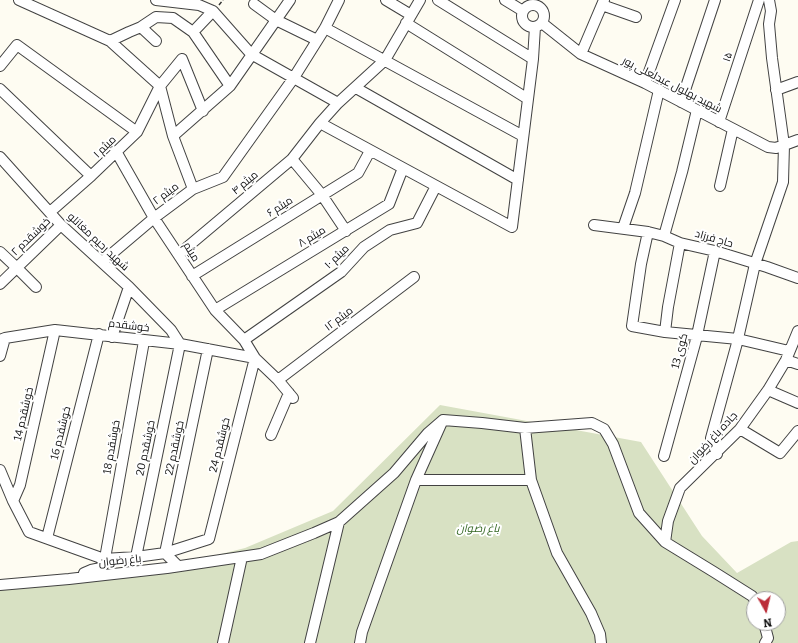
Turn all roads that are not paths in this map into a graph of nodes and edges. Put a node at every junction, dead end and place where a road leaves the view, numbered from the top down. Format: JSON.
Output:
{"nodes":[{"id":1,"x":19,"y":0,"type":"edge"},
{"id":2,"x":156,"y":0,"type":"edge"},
{"id":3,"x":290,"y":0,"type":"edge"},
{"id":4,"x":339,"y":0,"type":"edge"},
{"id":5,"x":386,"y":0,"type":"edge"},
{"id":6,"x":420,"y":0,"type":"edge"},
{"id":7,"x":438,"y":0,"type":"edge"},
{"id":8,"x":505,"y":0,"type":"edge"},
{"id":9,"x":675,"y":0,"type":"edge"},
{"id":10,"x":715,"y":0,"type":"edge"},
{"id":11,"x":759,"y":0,"type":"edge"},
{"id":12,"x":769,"y":0,"type":"edge"},
{"id":13,"x":188,"y":2,"type":"edge"},
{"id":14,"x":603,"y":2,"type":"edge"},
{"id":15,"x":539,"y":3,"type":"edge"},
{"id":16,"x":254,"y":4,"type":"dead end"},
{"id":17,"x":523,"y":10,"type":"junction"},
{"id":18,"x":213,"y":11,"type":"junction"},
{"id":19,"x":636,"y":17,"type":"dead end"},
{"id":20,"x":409,"y":19,"type":"junction"},
{"id":21,"x":276,"y":20,"type":"junction"},
{"id":22,"x":539,"y":25,"type":"junction"},
{"id":23,"x":141,"y":27,"type":"junction"},
{"id":24,"x":324,"y":28,"type":"junction"},
{"id":25,"x":193,"y":32,"type":"junction"},
{"id":26,"x":317,"y":40,"type":"junction"},
{"id":27,"x":110,"y":41,"type":"junction"},
{"id":28,"x":156,"y":41,"type":"dead end"},
{"id":29,"x":251,"y":54,"type":"junction"},
{"id":30,"x":581,"y":54,"type":"junction"},
{"id":31,"x":533,"y":59,"type":"junction"},
{"id":32,"x":385,"y":60,"type":"junction"},
{"id":33,"x":0,"y":66,"type":"edge"},
{"id":34,"x":293,"y":79,"type":"junction"},
{"id":35,"x":645,"y":82,"type":"junction"},
{"id":36,"x":798,"y":82,"type":"edge"},
{"id":37,"x":160,"y":86,"type":"junction"},
{"id":38,"x":230,"y":86,"type":"junction"},
{"id":39,"x":356,"y":88,"type":"junction"},
{"id":40,"x":0,"y":89,"type":"edge"},
{"id":41,"x":659,"y":90,"type":"junction"},
{"id":42,"x":776,"y":90,"type":"junction"},
{"id":43,"x":528,"y":99,"type":"junction"},
{"id":44,"x":681,"y":102,"type":"junction"},
{"id":45,"x":338,"y":103,"type":"junction"},
{"id":46,"x":697,"y":110,"type":"junction"},
{"id":47,"x":203,"y":111,"type":"junction"},
{"id":48,"x":719,"y":122,"type":"junction"},
{"id":49,"x":320,"y":123,"type":"junction"},
{"id":50,"x":733,"y":129,"type":"junction"},
{"id":51,"x":137,"y":132,"type":"junction"},
{"id":52,"x":173,"y":136,"type":"junction"},
{"id":53,"x":523,"y":136,"type":"junction"},
{"id":54,"x":798,"y":140,"type":"edge"},
{"id":55,"x":784,"y":146,"type":"junction"},
{"id":56,"x":370,"y":150,"type":"junction"},
{"id":57,"x":116,"y":153,"type":"junction"},
{"id":58,"x":0,"y":157,"type":"edge"},
{"id":59,"x":292,"y":159,"type":"junction"},
{"id":60,"x":403,"y":168,"type":"junction"},
{"id":61,"x":91,"y":176,"type":"junction"},
{"id":62,"x":518,"y":180,"type":"junction"},
{"id":63,"x":436,"y":186,"type":"junction"},
{"id":64,"x":720,"y":186,"type":"dead end"},
{"id":65,"x":193,"y":189,"type":"junction"},
{"id":66,"x":322,"y":195,"type":"junction"},
{"id":67,"x":50,"y":212,"type":"junction"},
{"id":68,"x":154,"y":218,"type":"junction"},
{"id":69,"x":61,"y":225,"type":"junction"},
{"id":70,"x":594,"y":225,"type":"dead end"},
{"id":71,"x":623,"y":228,"type":"junction"},
{"id":72,"x":346,"y":231,"type":"junction"},
{"id":73,"x":648,"y":232,"type":"junction"},
{"id":74,"x":664,"y":236,"type":"junction"},
{"id":75,"x":680,"y":242,"type":"junction"},
{"id":76,"x":716,"y":251,"type":"junction"},
{"id":77,"x":0,"y":252,"type":"edge"},
{"id":78,"x":179,"y":254,"type":"junction"},
{"id":79,"x":102,"y":262,"type":"junction"},
{"id":80,"x":755,"y":264,"type":"junction"},
{"id":81,"x":17,"y":268,"type":"junction"},
{"id":82,"x":192,"y":276,"type":"junction"},
{"id":83,"x":414,"y":277,"type":"dead end"},
{"id":84,"x":798,"y":278,"type":"edge"},
{"id":85,"x":0,"y":284,"type":"edge"},
{"id":86,"x":129,"y":286,"type":"junction"},
{"id":87,"x":36,"y":287,"type":"dead end"},
{"id":88,"x":215,"y":310,"type":"junction"},
{"id":89,"x":55,"y":330,"type":"junction"},
{"id":90,"x":798,"y":331,"type":"edge"},
{"id":91,"x":665,"y":332,"type":"junction"},
{"id":92,"x":99,"y":334,"type":"junction"},
{"id":93,"x":697,"y":335,"type":"junction"},
{"id":94,"x":112,"y":336,"type":"junction"},
{"id":95,"x":2,"y":339,"type":"edge"},
{"id":96,"x":738,"y":339,"type":"junction"},
{"id":97,"x":244,"y":340,"type":"junction"},
{"id":98,"x":144,"y":341,"type":"junction"},
{"id":99,"x":180,"y":344,"type":"junction"},
{"id":100,"x":208,"y":349,"type":"junction"},
{"id":101,"x":0,"y":356,"type":"edge"},
{"id":102,"x":788,"y":356,"type":"junction"},
{"id":103,"x":255,"y":358,"type":"junction"},
{"id":104,"x":798,"y":364,"type":"edge"},
{"id":105,"x":278,"y":380,"type":"junction"},
{"id":106,"x":768,"y":390,"type":"junction"},
{"id":107,"x":798,"y":403,"type":"edge"},
{"id":108,"x":443,"y":420,"type":"junction"},
{"id":109,"x":525,"y":428,"type":"junction"},
{"id":110,"x":740,"y":429,"type":"junction"},
{"id":111,"x":798,"y":431,"type":"edge"},
{"id":112,"x":271,"y":435,"type":"dead end"},
{"id":113,"x":716,"y":454,"type":"junction"},
{"id":114,"x":664,"y":456,"type":"dead end"},
{"id":115,"x":0,"y":470,"type":"edge"},
{"id":116,"x":416,"y":480,"type":"junction"},
{"id":117,"x":531,"y":480,"type":"junction"},
{"id":118,"x":13,"y":501,"type":"junction"},
{"id":119,"x":339,"y":522,"type":"junction"},
{"id":120,"x":47,"y":538,"type":"junction"},
{"id":121,"x":665,"y":542,"type":"junction"},
{"id":122,"x":165,"y":553,"type":"junction"},
{"id":123,"x":242,"y":557,"type":"junction"},
{"id":124,"x":136,"y":558,"type":"junction"},
{"id":125,"x":104,"y":559,"type":"junction"},
{"id":126,"x":178,"y":566,"type":"junction"},
{"id":127,"x":69,"y":579,"type":"junction"},
{"id":128,"x":0,"y":585,"type":"edge"},
{"id":129,"x":746,"y":592,"type":"edge"},
{"id":130,"x":766,"y":631,"type":"edge"},
{"id":131,"x":223,"y":643,"type":"edge"},
{"id":132,"x":310,"y":643,"type":"edge"},
{"id":133,"x":360,"y":643,"type":"edge"},
{"id":134,"x":602,"y":643,"type":"edge"},
{"id":135,"x":765,"y":643,"type":"edge"}],
"edges":[{"from":1,"to":27,"type":"street"},
{"from":2,"to":13,"type":"street"},
{"from":3,"to":21,"type":"street"},
{"from":4,"to":24,"type":"street","name":"۲ میثم"},
{"from":5,"to":20,"type":"street"},
{"from":6,"to":20,"type":"street","name":"۴ میثم"},
{"from":7,"to":31,"type":"street"},
{"from":8,"to":17,"type":"street"},
{"from":9,"to":35,"type":"street"},
{"from":10,"to":44,"type":"street"},
{"from":11,"to":48,"type":"street","name":"۱۵"},
{"from":12,"to":42,"type":"street"},
{"from":13,"to":18,"type":"street"},
{"from":14,"to":19,"type":"street"},
{"from":14,"to":30,"type":"street"},
{"from":15,"to":17,"type":"street"},
{"from":15,"to":22,"type":"street"},
{"from":16,"to":21,"type":"street"},
{"from":17,"to":22,"type":"street"},
{"from":18,"to":25,"type":"street"},
{"from":18,"to":29,"type":"street"},
{"from":20,"to":32,"type":"street","name":"۴ میثم"},
{"from":20,"to":43,"type":"street"},
{"from":21,"to":26,"type":"street"},
{"from":21,"to":29,"type":"street"},
{"from":22,"to":30,"type":"street","name":"شهید بهلول عبدلعلی پور"},
{"from":22,"to":31,"type":"street"},
{"from":23,"to":25,"type":"street"},
{"from":23,"to":27,"type":"street"},
{"from":23,"to":28,"type":"street"},
{"from":24,"to":26,"type":"street","name":"۲ میثم"},
{"from":24,"to":32,"type":"street"},
{"from":25,"to":38,"type":"street"},
{"from":26,"to":34,"type":"street","name":"۲ میثم"},
{"from":27,"to":37,"type":"street"},
{"from":29,"to":34,"type":"street"},
{"from":29,"to":38,"type":"street"},
{"from":30,"to":35,"type":"street","name":"شهید بهلول عبدلعلی پور"},
{"from":31,"to":43,"type":"street"},
{"from":32,"to":39,"type":"street","name":"۴ میثم"},
{"from":32,"to":53,"type":"street"},
{"from":33,"to":51,"type":"street"},
{"from":34,"to":45,"type":"street"},
{"from":34,"to":65,"type":"street","name":"۲ میثم"},
{"from":35,"to":41,"type":"street","name":"شهید بهلول عبدلعلی پور"},
{"from":36,"to":42,"type":"street"},
{"from":37,"to":47,"type":"street","name":"۱ میثم"},
{"from":37,"to":51,"type":"street","name":"۱ میثم"},
{"from":37,"to":52,"type":"street"},
{"from":38,"to":47,"type":"street"},
{"from":39,"to":45,"type":"street","name":"۴ میثم"},
{"from":39,"to":62,"type":"street"},
{"from":40,"to":61,"type":"street"},
{"from":41,"to":44,"type":"street","name":"شهید بهلول عبدلعلی پور"},
{"from":41,"to":71,"type":"street"},
{"from":42,"to":55,"type":"street"},
{"from":43,"to":53,"type":"street"},
{"from":44,"to":46,"type":"street","name":"شهید بهلول عبدلعلی پور"},
{"from":45,"to":49,"type":"street","name":"۴ میثم"},
{"from":46,"to":48,"type":"street","name":"شهید بهلول عبدلعلی پور"},
{"from":46,"to":74,"type":"street"},
{"from":47,"to":52,"type":"street"},
{"from":48,"to":50,"type":"street","name":"شهید بهلول عبدلعلی پور"},
{"from":49,"to":56,"type":"street"},
{"from":49,"to":59,"type":"street","name":"۴ میثم"},
{"from":50,"to":55,"type":"street","name":"شهید بهلول عبدلعلی پور"},
{"from":50,"to":64,"type":"street"},
{"from":51,"to":57,"type":"street","name":"۱ میثم"},
{"from":52,"to":65,"type":"street"},
{"from":53,"to":62,"type":"street"},
{"from":54,"to":55,"type":"street","name":"شهید بهلول عبدلعلی پور"},
{"from":55,"to":80,"type":"street"},
{"from":56,"to":60,"type":"street"},
{"from":56,"to":66,"type":"street","name":"۶ میثم"},
{"from":57,"to":61,"type":"street","name":"۱ میثم"},
{"from":57,"to":68,"type":"street","name":"میثم"},
{"from":58,"to":67,"type":"street","name":"شهید رحیم مغانلو"},
{"from":59,"to":66,"type":"street"},
{"from":59,"to":78,"type":"street","name":"۴ میثم"},
{"from":60,"to":63,"type":"street"},
{"from":60,"to":72,"type":"street","name":"۸ میثم"},
{"from":61,"to":67,"type":"street","name":"۱ میثم"},
{"from":62,"to":63,"type":"street"},
{"from":63,"to":97,"type":"street","name":"۱۰ میثم"},
{"from":65,"to":68,"type":"street","name":"۲ میثم"},
{"from":66,"to":72,"type":"street"},
{"from":66,"to":82,"type":"street","name":"۶ میثم"},
{"from":67,"to":69,"type":"street","name":"شهید رحیم مغانلو"},
{"from":68,"to":78,"type":"street","name":"میثم"},
{"from":68,"to":79,"type":"street","name":"۲ میثم"},
{"from":69,"to":79,"type":"street","name":"شهید رحیم مغانلو"},
{"from":69,"to":81,"type":"street","name":"۲ خوشقدم"},
{"from":70,"to":71,"type":"street","name":"حاج فرزاد"},
{"from":71,"to":73,"type":"street","name":"حاج فرزاد"},
{"from":72,"to":88,"type":"street","name":"۸ میثم"},
{"from":73,"to":74,"type":"street","name":"حاج فرزاد"},
{"from":73,"to":91,"type":"street"},
{"from":74,"to":75,"type":"street","name":"حاج فرزاد"},
{"from":75,"to":76,"type":"street","name":"حاج فرزاد"},
{"from":75,"to":91,"type":"street"},
{"from":76,"to":80,"type":"street","name":"حاج فرزاد"},
{"from":76,"to":93,"type":"street","name":"کوی 13"},
{"from":77,"to":81,"type":"street"},
{"from":78,"to":82,"type":"street","name":"میثم"},
{"from":79,"to":86,"type":"street","name":"شهید رحیم مغانلو"},
{"from":80,"to":84,"type":"street","name":"حاج فرزاد"},
{"from":80,"to":96,"type":"street"},
{"from":81,"to":85,"type":"street","name":"۲ خوشقدم"},
{"from":81,"to":87,"type":"street"},
{"from":82,"to":88,"type":"street","name":"میثم"},
{"from":83,"to":105,"type":"street","name":"۱۲ میثم"},
{"from":86,"to":94,"type":"street"},
{"from":86,"to":99,"type":"street","name":"شهید رحیم مغانلو"},
{"from":88,"to":97,"type":"street","name":"میثم"},
{"from":89,"to":92,"type":"street","name":"خوشقدم"},
{"from":89,"to":95,"type":"street","name":"خوشقدم"},
{"from":89,"to":118,"type":"street","name":"خوشقدم 14"},
{"from":90,"to":102,"type":"street","name":"جاده باغ رضوان"},
{"from":91,"to":93,"type":"street"},
{"from":92,"to":94,"type":"street","name":"خوشقدم"},
{"from":92,"to":120,"type":"street","name":"خوشقدم 16"},
{"from":93,"to":96,"type":"street"},
{"from":93,"to":114,"type":"street","name":"کوی 13"},
{"from":94,"to":98,"type":"street","name":"خوشقدم"},
{"from":95,"to":101,"type":"street"},
{"from":96,"to":102,"type":"street"},
{"from":96,"to":113,"type":"street"},
{"from":97,"to":103,"type":"street","name":"میثم"},
{"from":98,"to":99,"type":"street","name":"خوشقدم"},
{"from":98,"to":125,"type":"street","name":"خوشقدم 18"},
{"from":99,"to":100,"type":"street","name":"خوشقدم"},
{"from":99,"to":124,"type":"street","name":"خوشقدم 20"},
{"from":100,"to":103,"type":"street","name":"خوشقدم"},
{"from":100,"to":122,"type":"street","name":"خوشقدم 22"},
{"from":102,"to":104,"type":"street"},
{"from":102,"to":106,"type":"street","name":"جاده باغ رضوان"},
{"from":103,"to":105,"type":"street","name":"میثم"},
{"from":103,"to":122,"type":"street","name":"خوشقدم 24"},
{"from":105,"to":112,"type":"street","name":"میثم"},
{"from":106,"to":107,"type":"street"},
{"from":106,"to":110,"type":"street","name":"جاده باغ رضوان"},
{"from":108,"to":109,"type":"street"},
{"from":108,"to":116,"type":"street"},
{"from":108,"to":119,"type":"street","name":"باغ رضوان"},
{"from":109,"to":117,"type":"street"},
{"from":109,"to":121,"type":"street"},
{"from":110,"to":111,"type":"street"},
{"from":110,"to":113,"type":"street","name":"جاده باغ رضوان"},
{"from":113,"to":121,"type":"street","name":"جاده باغ رضوان"},
{"from":115,"to":118,"type":"street"},
{"from":116,"to":117,"type":"street"},
{"from":116,"to":133,"type":"street"},
{"from":117,"to":134,"type":"street"},
{"from":118,"to":120,"type":"street"},
{"from":119,"to":123,"type":"street","name":"باغ رضوان"},
{"from":119,"to":132,"type":"street"},
{"from":120,"to":125,"type":"street"},
{"from":121,"to":129,"type":"street"},
{"from":122,"to":124,"type":"street"},
{"from":122,"to":126,"type":"street"},
{"from":123,"to":126,"type":"street","name":"باغ رضوان"},
{"from":123,"to":131,"type":"street"},
{"from":124,"to":125,"type":"street"},
{"from":125,"to":127,"type":"street"},
{"from":126,"to":127,"type":"street","name":"باغ رضوان"},
{"from":127,"to":128,"type":"street","name":"باغ رضوان"},
{"from":130,"to":135,"type":"street"}]}
